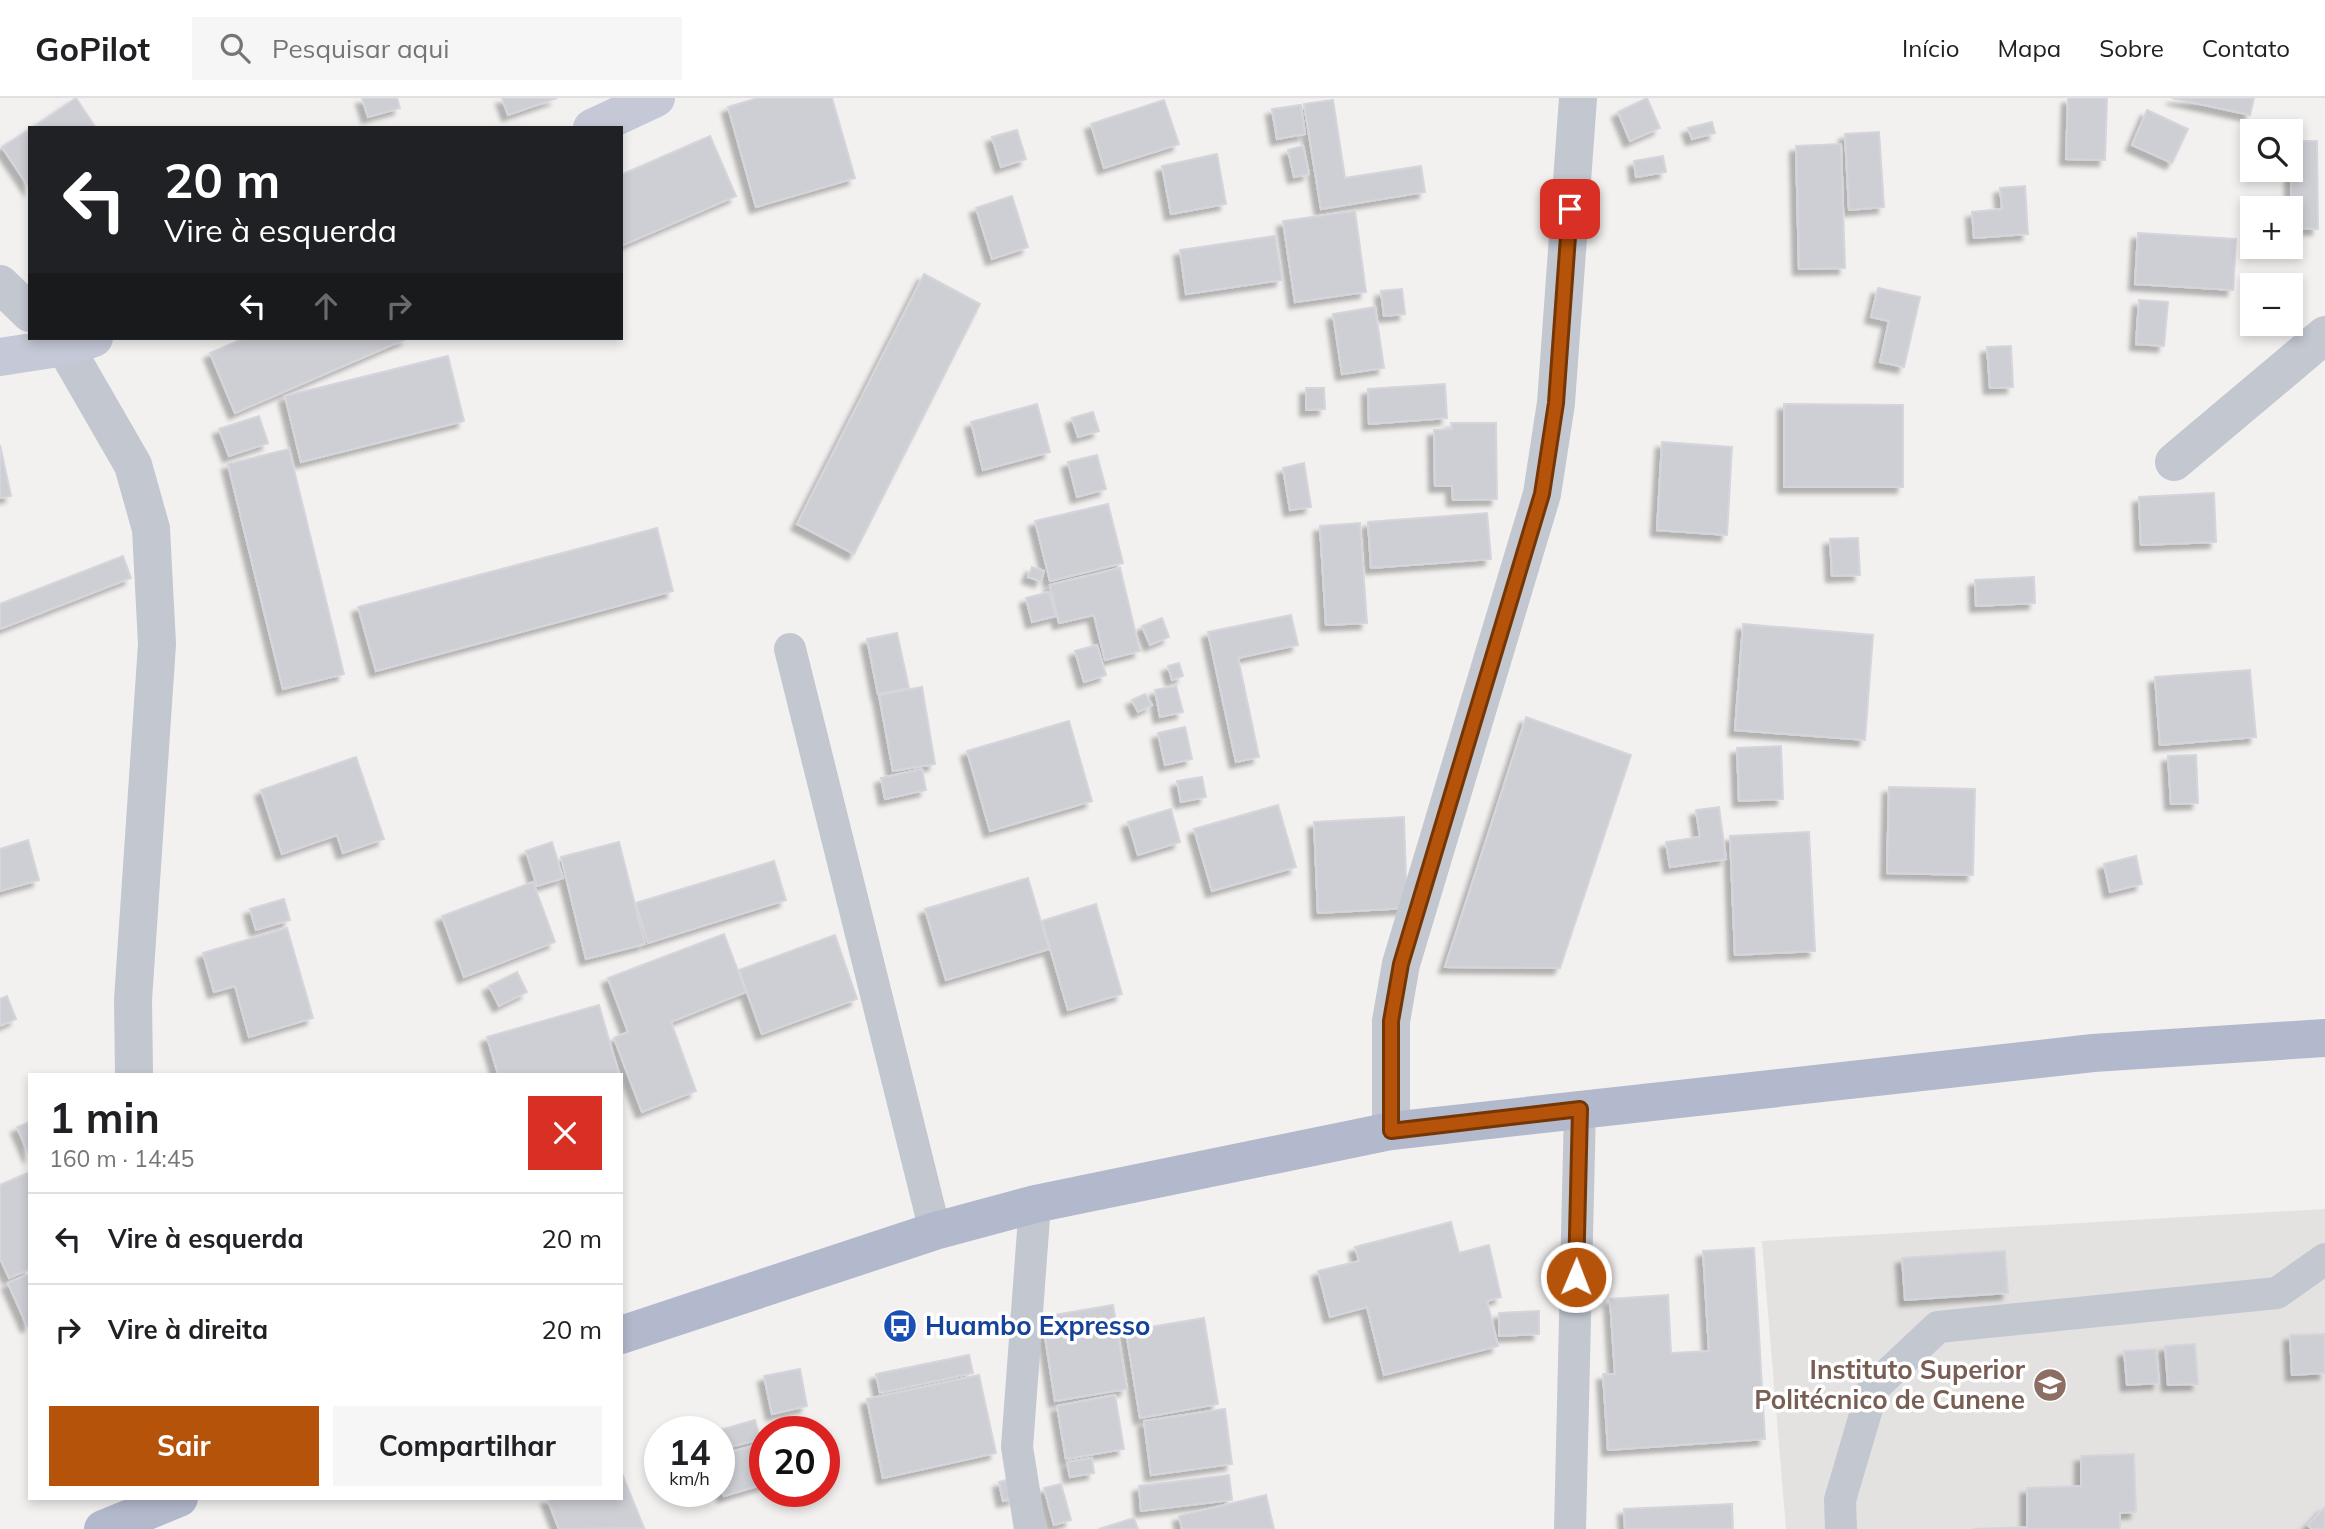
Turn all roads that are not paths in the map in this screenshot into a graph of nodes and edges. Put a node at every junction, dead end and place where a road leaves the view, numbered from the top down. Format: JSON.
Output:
{"nodes":[{"id":1,"x":656,"y":98,"type":"edge"},
{"id":2,"x":1578,"y":98,"type":"edge"},
{"id":3,"x":596,"y":126,"type":"edge"},
{"id":4,"x":0,"y":284,"type":"edge"},
{"id":5,"x":28,"y":311,"type":"edge"},
{"id":6,"x":2325,"y":335,"type":"edge"},
{"id":7,"x":71,"y":341,"type":"edge"},
{"id":8,"x":0,"y":357,"type":"edge"},
{"id":9,"x":2174,"y":462,"type":"dead end"},
{"id":10,"x":790,"y":649,"type":"dead end"},
{"id":11,"x":2325,"y":1038,"type":"edge"},
{"id":12,"x":134,"y":1073,"type":"edge"},
{"id":13,"x":1580,"y":1109,"type":"junction"},
{"id":14,"x":1391,"y":1131,"type":"junction"},
{"id":15,"x":1035,"y":1205,"type":"junction"},
{"id":16,"x":935,"y":1231,"type":"junction"},
{"id":17,"x":2325,"y":1259,"type":"edge"},
{"id":18,"x":623,"y":1334,"type":"edge"},
{"id":19,"x":173,"y":1500,"type":"edge"},
{"id":20,"x":103,"y":1529,"type":"edge"},
{"id":21,"x":1030,"y":1529,"type":"edge"},
{"id":22,"x":1570,"y":1529,"type":"edge"},
{"id":23,"x":1841,"y":1529,"type":"edge"}],
"edges":[{"from":1,"to":3,"type":"street"},
{"from":2,"to":14,"type":"street"},
{"from":4,"to":5,"type":"street"},
{"from":6,"to":9,"type":"street"},
{"from":7,"to":8,"type":"street"},
{"from":7,"to":12,"type":"street"},
{"from":10,"to":16,"type":"lane"},
{"from":11,"to":13,"type":"main road"},
{"from":13,"to":14,"type":"main road"},
{"from":13,"to":22,"type":"lane"},
{"from":14,"to":15,"type":"main road"},
{"from":15,"to":16,"type":"main road"},
{"from":15,"to":21,"type":"lane"},
{"from":16,"to":18,"type":"main road"},
{"from":17,"to":23,"type":"lane"},
{"from":19,"to":20,"type":"main road"}]}
